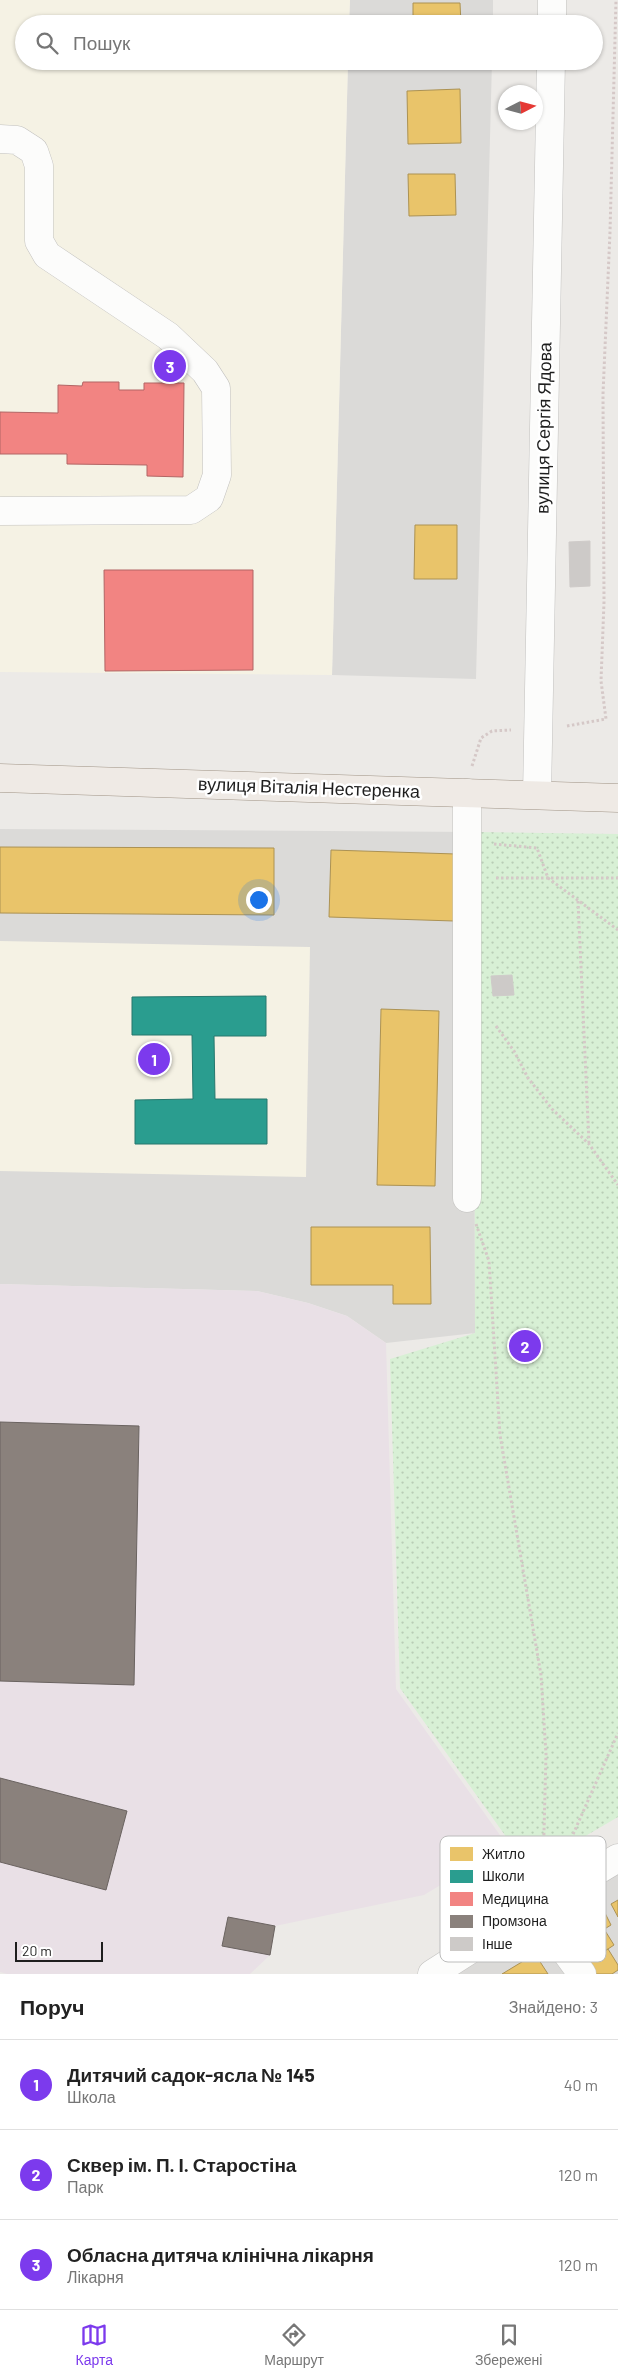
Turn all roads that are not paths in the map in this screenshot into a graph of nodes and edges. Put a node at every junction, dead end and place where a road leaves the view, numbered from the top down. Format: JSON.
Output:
{"nodes":[{"id":1,"x":552,"y":0,"type":"edge"},
{"id":2,"x":552,"y":15,"type":"edge"},
{"id":3,"x":551,"y":70,"type":"edge"},
{"id":4,"x":0,"y":139,"type":"edge"},
{"id":5,"x":0,"y":511,"type":"edge"},
{"id":6,"x":0,"y":778,"type":"edge"},
{"id":7,"x":467,"y":793,"type":"junction"},
{"id":8,"x":537,"y":795,"type":"junction"},
{"id":9,"x":618,"y":798,"type":"edge"},
{"id":10,"x":467,"y":1198,"type":"road end"},
{"id":11,"x":618,"y":1858,"type":"edge"},
{"id":12,"x":606,"y":1865,"type":"edge"},
{"id":13,"x":451,"y":1962,"type":"edge"},
{"id":14,"x":574,"y":1962,"type":"edge"},
{"id":15,"x":432,"y":1974,"type":"edge"},
{"id":16,"x":582,"y":1974,"type":"edge"}],
"edges":[{"from":1,"to":2,"type":"street"},
{"from":3,"to":8,"type":"street","name":"вулиця Сергія Ядова"},
{"from":4,"to":5,"type":"street"},
{"from":6,"to":7,"type":"main road","name":"вулиця Віталія Нестеренка"},
{"from":7,"to":8,"type":"main road","name":"вулиця Віталія Нестеренка"},
{"from":7,"to":10,"type":"street"},
{"from":8,"to":9,"type":"main road","name":"вулиця Віталія Нестеренка"},
{"from":11,"to":12,"type":"street"},
{"from":13,"to":15,"type":"street"},
{"from":14,"to":16,"type":"street"}]}
